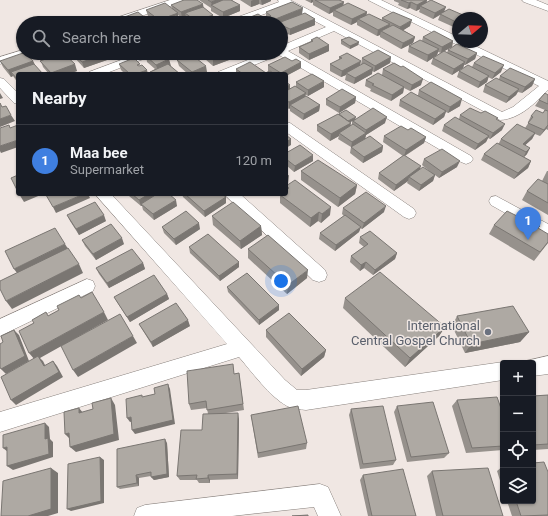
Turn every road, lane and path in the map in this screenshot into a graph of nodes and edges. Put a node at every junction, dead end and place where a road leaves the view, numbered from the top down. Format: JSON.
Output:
{"nodes":[{"id":1,"x":179,"y":0,"type":"edge"},
{"id":2,"x":373,"y":0,"type":"edge"},
{"id":3,"x":527,"y":0,"type":"edge"},
{"id":4,"x":285,"y":1,"type":"edge"},
{"id":5,"x":548,"y":8,"type":"edge"},
{"id":6,"x":132,"y":16,"type":"edge"},
{"id":7,"x":248,"y":16,"type":"edge"},
{"id":8,"x":333,"y":28,"type":"junction"},
{"id":9,"x":452,"y":39,"type":"edge"},
{"id":10,"x":288,"y":48,"type":"edge"},
{"id":11,"x":471,"y":48,"type":"edge"},
{"id":12,"x":16,"y":55,"type":"edge"},
{"id":13,"x":288,"y":55,"type":"edge"},
{"id":14,"x":132,"y":60,"type":"edge"},
{"id":15,"x":257,"y":60,"type":"edge"},
{"id":16,"x":0,"y":61,"type":"edge"},
{"id":17,"x":101,"y":72,"type":"edge"},
{"id":18,"x":227,"y":72,"type":"edge"},
{"id":19,"x":0,"y":81,"type":"edge"},
{"id":20,"x":548,"y":85,"type":"edge"},
{"id":21,"x":16,"y":98,"type":"edge"},
{"id":22,"x":288,"y":127,"type":"edge"},
{"id":23,"x":466,"y":159,"type":"dead end"},
{"id":24,"x":104,"y":196,"type":"edge"},
{"id":25,"x":233,"y":196,"type":"edge"},
{"id":26,"x":496,"y":201,"type":"dead end"},
{"id":27,"x":409,"y":213,"type":"dead end"},
{"id":28,"x":548,"y":230,"type":"edge"},
{"id":29,"x":319,"y":275,"type":"dead end"},
{"id":30,"x":87,"y":286,"type":"dead end"},
{"id":31,"x":0,"y":328,"type":"edge"},
{"id":32,"x":241,"y":348,"type":"junction"},
{"id":33,"x":548,"y":365,"type":"edge"},
{"id":34,"x":536,"y":367,"type":"edge"},
{"id":35,"x":500,"y":371,"type":"edge"},
{"id":36,"x":0,"y":422,"type":"edge"},
{"id":37,"x":145,"y":516,"type":"edge"},
{"id":38,"x":330,"y":516,"type":"edge"}],
"edges":[{"from":1,"to":6,"type":"street"},
{"from":2,"to":9,"type":"street"},
{"from":3,"to":5,"type":"street"},
{"from":4,"to":7,"type":"street"},
{"from":4,"to":8,"type":"street"},
{"from":8,"to":10,"type":"street"},
{"from":8,"to":20,"type":"street"},
{"from":11,"to":20,"type":"street"},
{"from":12,"to":16,"type":"street"},
{"from":13,"to":23,"type":"street"},
{"from":14,"to":17,"type":"street"},
{"from":15,"to":18,"type":"street"},
{"from":19,"to":21,"type":"street"},
{"from":22,"to":27,"type":"street"},
{"from":24,"to":32,"type":"street"},
{"from":25,"to":29,"type":"street"},
{"from":26,"to":28,"type":"street"},
{"from":30,"to":31,"type":"street"},
{"from":32,"to":35,"type":"street"},
{"from":32,"to":36,"type":"street"},
{"from":33,"to":34,"type":"street"},
{"from":37,"to":38,"type":"street"}]}
